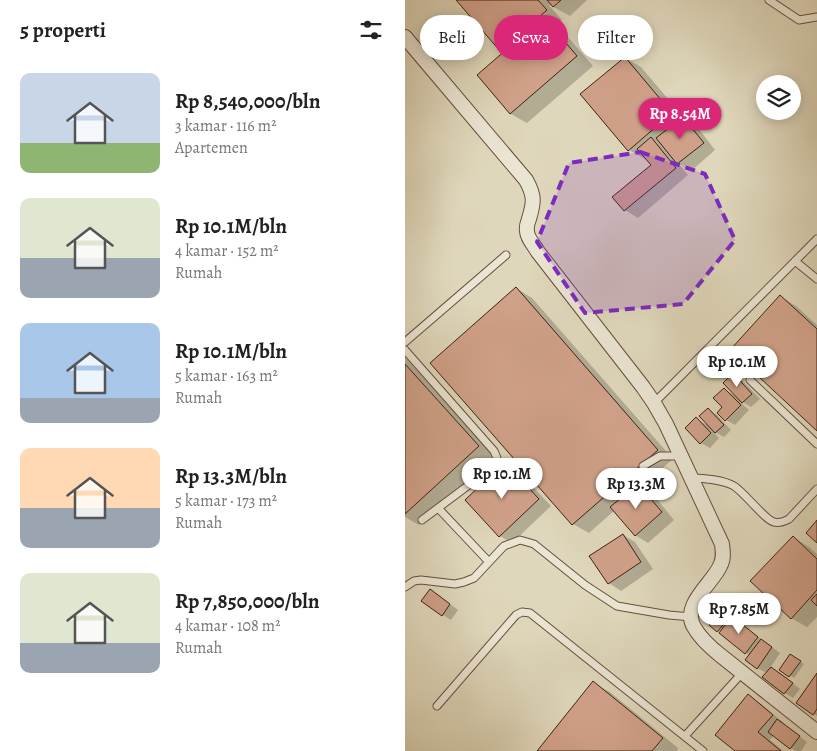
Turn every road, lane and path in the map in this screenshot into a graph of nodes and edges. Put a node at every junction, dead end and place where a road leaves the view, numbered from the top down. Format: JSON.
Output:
{"nodes":[{"id":1,"x":769,"y":0,"type":"edge"},
{"id":2,"x":817,"y":17,"type":"edge"},
{"id":3,"x":405,"y":37,"type":"edge"},
{"id":4,"x":817,"y":239,"type":"edge"},
{"id":5,"x":506,"y":255,"type":"dead end"},
{"id":6,"x":795,"y":261,"type":"junction"},
{"id":7,"x":817,"y":279,"type":"edge"},
{"id":8,"x":405,"y":342,"type":"edge"},
{"id":9,"x":405,"y":350,"type":"edge"},
{"id":10,"x":750,"y":380,"type":"dead end"},
{"id":11,"x":654,"y":403,"type":"junction"},
{"id":12,"x":817,"y":444,"type":"edge"},
{"id":13,"x":682,"y":456,"type":"junction"},
{"id":14,"x":643,"y":466,"type":"dead end"},
{"id":15,"x":692,"y":478,"type":"junction"},
{"id":16,"x":817,"y":489,"type":"edge"},
{"id":17,"x":438,"y":508,"type":"junction"},
{"id":18,"x":422,"y":520,"type":"dead end"},
{"id":19,"x":489,"y":562,"type":"junction"},
{"id":20,"x":405,"y":587,"type":"edge"},
{"id":21,"x":691,"y":617,"type":"junction"},
{"id":22,"x":743,"y":672,"type":"junction"},
{"id":23,"x":437,"y":706,"type":"dead end"},
{"id":24,"x":817,"y":732,"type":"edge"},
{"id":25,"x":685,"y":736,"type":"junction"},
{"id":26,"x":703,"y":751,"type":"edge"}],
"edges":[{"from":1,"to":2,"type":"lane"},
{"from":3,"to":11,"type":"street"},
{"from":4,"to":6,"type":"lane"},
{"from":5,"to":8,"type":"lane"},
{"from":6,"to":7,"type":"lane"},
{"from":6,"to":11,"type":"lane"},
{"from":9,"to":17,"type":"lane"},
{"from":10,"to":12,"type":"lane"},
{"from":11,"to":13,"type":"street"},
{"from":13,"to":14,"type":"lane"},
{"from":13,"to":15,"type":"street"},
{"from":15,"to":16,"type":"lane"},
{"from":15,"to":21,"type":"street"},
{"from":17,"to":18,"type":"lane"},
{"from":17,"to":19,"type":"lane"},
{"from":19,"to":20,"type":"lane"},
{"from":19,"to":21,"type":"lane"},
{"from":21,"to":22,"type":"street"},
{"from":22,"to":24,"type":"street"},
{"from":22,"to":25,"type":"lane"},
{"from":23,"to":25,"type":"lane"},
{"from":25,"to":26,"type":"lane"}]}
